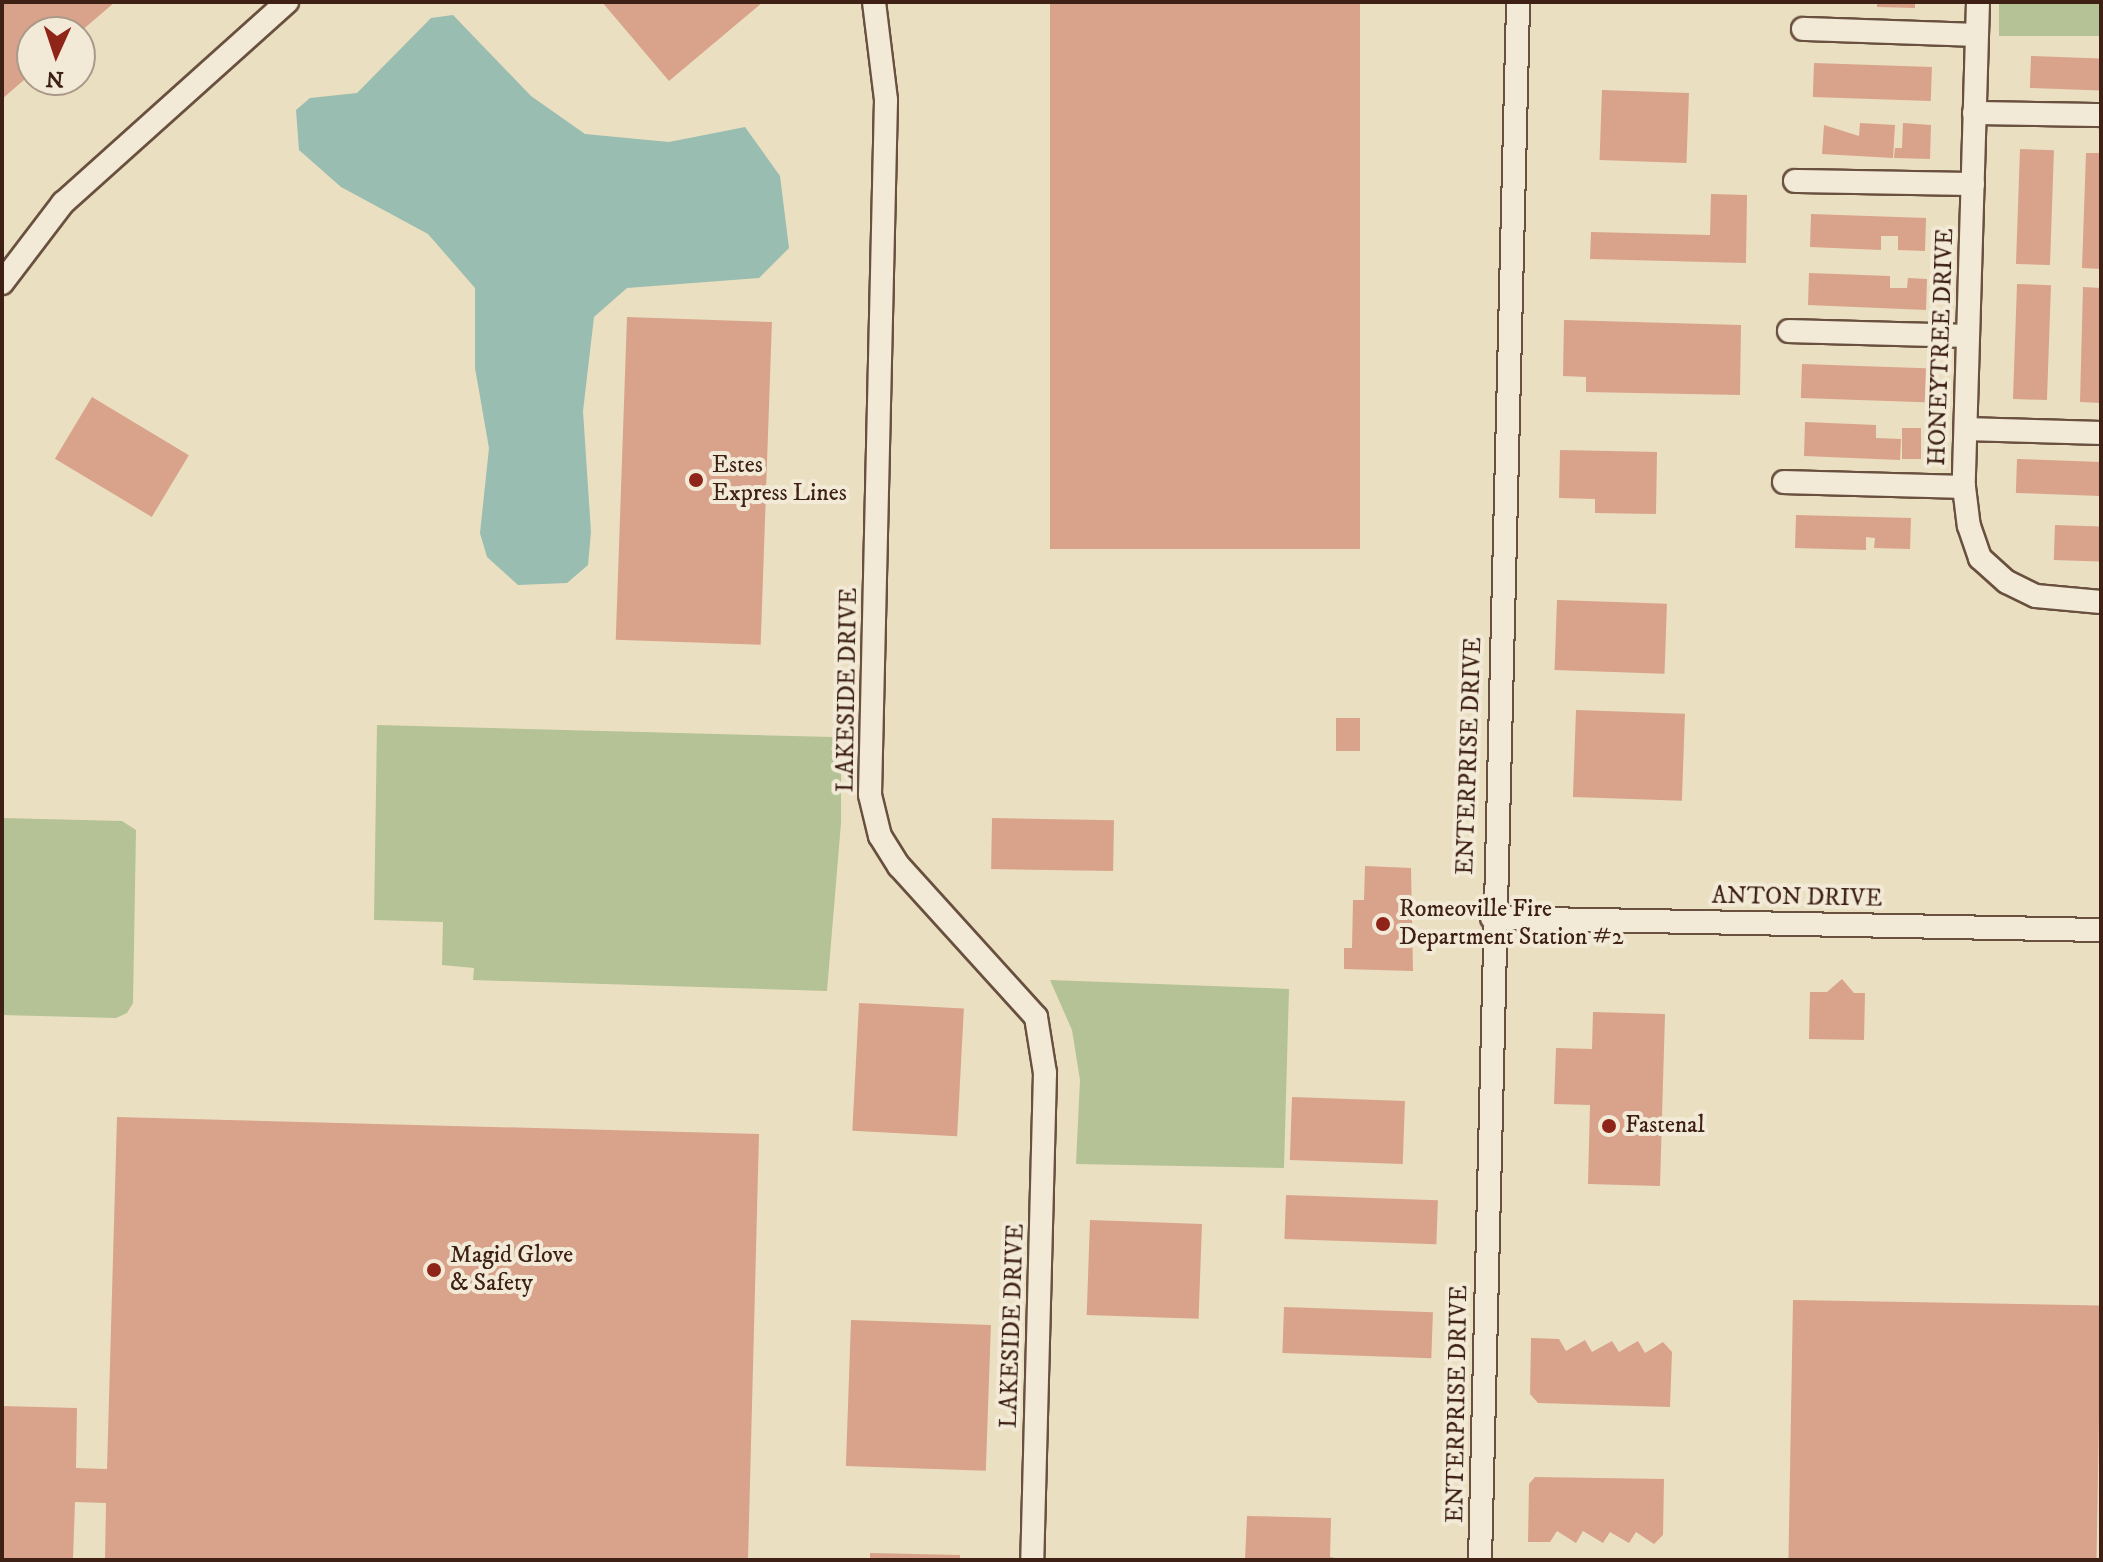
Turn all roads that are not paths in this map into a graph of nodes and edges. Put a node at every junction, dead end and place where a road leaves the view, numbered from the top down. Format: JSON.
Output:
{"nodes":[{"id":1,"x":287,"y":2,"type":"edge"},
{"id":2,"x":874,"y":2,"type":"edge"},
{"id":3,"x":1518,"y":2,"type":"edge"},
{"id":4,"x":1978,"y":2,"type":"edge"},
{"id":5,"x":1803,"y":29,"type":"dead end"},
{"id":6,"x":1974,"y":35,"type":"junction"},
{"id":7,"x":1974,"y":113,"type":"junction"},
{"id":8,"x":2101,"y":115,"type":"edge"},
{"id":9,"x":1795,"y":181,"type":"dead end"},
{"id":10,"x":1973,"y":184,"type":"junction"},
{"id":11,"x":2,"y":283,"type":"edge"},
{"id":12,"x":1789,"y":331,"type":"dead end"},
{"id":13,"x":1968,"y":336,"type":"junction"},
{"id":14,"x":1968,"y":429,"type":"junction"},
{"id":15,"x":2101,"y":433,"type":"edge"},
{"id":16,"x":1784,"y":482,"type":"dead end"},
{"id":17,"x":1964,"y":487,"type":"junction"},
{"id":18,"x":2101,"y":602,"type":"edge"},
{"id":19,"x":1492,"y":918,"type":"junction"},
{"id":20,"x":2101,"y":930,"type":"edge"},
{"id":21,"x":1032,"y":1560,"type":"edge"},
{"id":22,"x":1480,"y":1560,"type":"edge"}],
"edges":[{"from":1,"to":11,"type":"street"},
{"from":2,"to":21,"type":"street","name":"LAKESIDE DRIVE"},
{"from":3,"to":19,"type":"street","name":"ENTERPRISE DRIVE"},
{"from":4,"to":6,"type":"street","name":"HONEYTREE DRIVE"},
{"from":5,"to":6,"type":"street"},
{"from":6,"to":7,"type":"street","name":"HONEYTREE DRIVE"},
{"from":7,"to":8,"type":"street"},
{"from":7,"to":10,"type":"street","name":"HONEYTREE DRIVE"},
{"from":9,"to":10,"type":"street"},
{"from":10,"to":13,"type":"street","name":"HONEYTREE DRIVE"},
{"from":12,"to":13,"type":"street"},
{"from":13,"to":14,"type":"street","name":"HONEYTREE DRIVE"},
{"from":14,"to":15,"type":"street"},
{"from":14,"to":17,"type":"street","name":"HONEYTREE DRIVE"},
{"from":16,"to":17,"type":"street"},
{"from":17,"to":18,"type":"street","name":"HONEYTREE DRIVE"},
{"from":19,"to":20,"type":"street","name":"ANTON DRIVE"},
{"from":19,"to":22,"type":"street","name":"ENTERPRISE DRIVE"}]}
